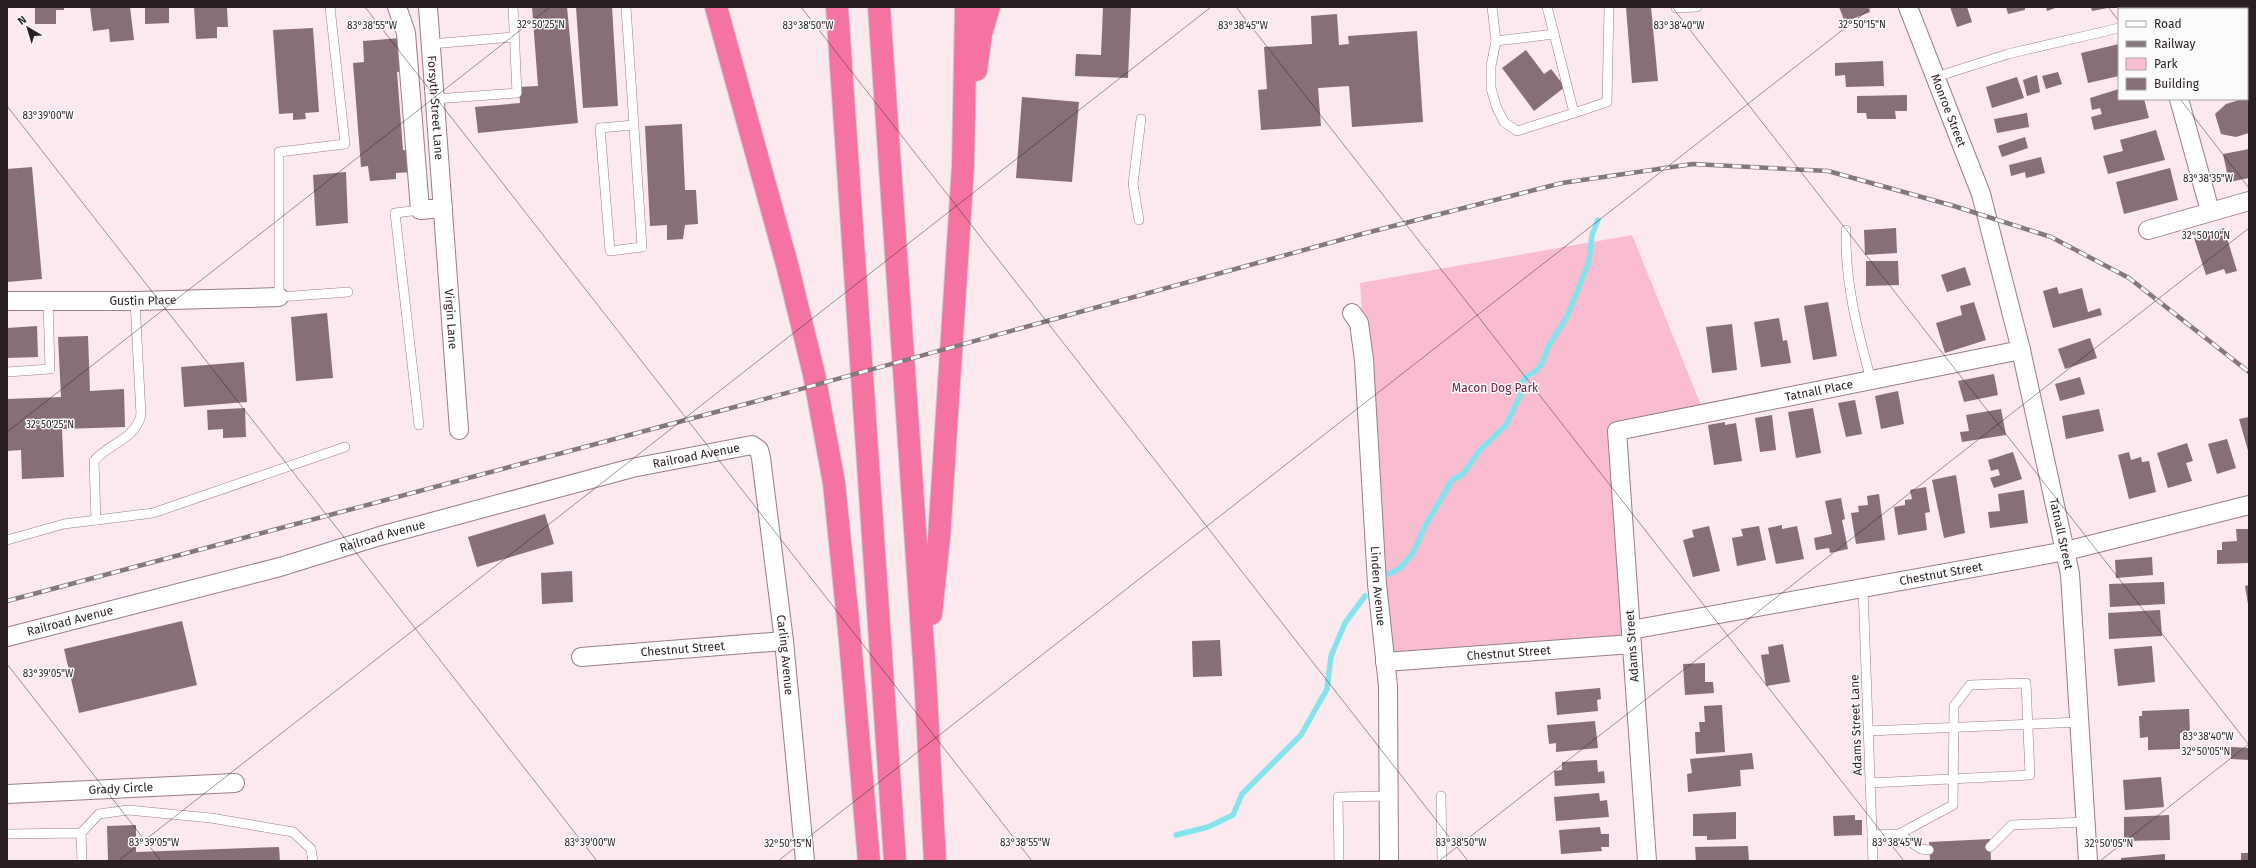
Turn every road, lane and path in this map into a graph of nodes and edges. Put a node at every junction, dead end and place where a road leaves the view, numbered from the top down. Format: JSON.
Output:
{"nodes":[{"id":1,"x":330,"y":7,"type":"edge"},
{"id":2,"x":397,"y":7,"type":"edge"},
{"id":3,"x":428,"y":7,"type":"edge"},
{"id":4,"x":513,"y":7,"type":"edge"},
{"id":5,"x":626,"y":7,"type":"edge"},
{"id":6,"x":716,"y":7,"type":"edge"},
{"id":7,"x":837,"y":7,"type":"edge"},
{"id":8,"x":879,"y":7,"type":"edge"},
{"id":9,"x":966,"y":7,"type":"edge"},
{"id":10,"x":989,"y":7,"type":"edge"},
{"id":11,"x":1492,"y":7,"type":"edge"},
{"id":12,"x":1547,"y":7,"type":"edge"},
{"id":13,"x":1609,"y":7,"type":"edge"},
{"id":14,"x":1697,"y":7,"type":"edge"},
{"id":15,"x":1908,"y":7,"type":"edge"},
{"id":16,"x":1676,"y":8,"type":"dead end"},
{"id":17,"x":2118,"y":28,"type":"edge"},
{"id":18,"x":1554,"y":34,"type":"junction"},
{"id":19,"x":514,"y":37,"type":"junction"},
{"id":20,"x":1496,"y":41,"type":"junction"},
{"id":21,"x":431,"y":44,"type":"junction"},
{"id":22,"x":1936,"y":77,"type":"junction"},
{"id":23,"x":435,"y":99,"type":"junction"},
{"id":24,"x":2179,"y":100,"type":"edge"},
{"id":25,"x":1574,"y":112,"type":"junction"},
{"id":26,"x":1141,"y":119,"type":"dead end"},
{"id":27,"x":634,"y":125,"type":"junction"},
{"id":28,"x":963,"y":166,"type":"junction"},
{"id":29,"x":2249,"y":201,"type":"edge"},
{"id":30,"x":443,"y":208,"type":"junction"},
{"id":31,"x":420,"y":210,"type":"junction"},
{"id":32,"x":2210,"y":211,"type":"junction"},
{"id":33,"x":1986,"y":215,"type":"joint"},
{"id":34,"x":1139,"y":220,"type":"dead end"},
{"id":35,"x":1846,"y":230,"type":"dead end"},
{"id":36,"x":2148,"y":230,"type":"dead end"},
{"id":37,"x":348,"y":292,"type":"dead end"},
{"id":38,"x":279,"y":296,"type":"junction"},
{"id":39,"x":7,"y":301,"type":"edge"},
{"id":40,"x":48,"y":301,"type":"junction"},
{"id":41,"x":135,"y":301,"type":"junction"},
{"id":42,"x":1352,"y":313,"type":"dead end"},
{"id":43,"x":2021,"y":350,"type":"junction"},
{"id":44,"x":7,"y":372,"type":"edge"},
{"id":45,"x":1871,"y":380,"type":"junction"},
{"id":46,"x":418,"y":425,"type":"dead end"},
{"id":47,"x":459,"y":430,"type":"dead end"},
{"id":48,"x":1617,"y":430,"type":"joint"},
{"id":49,"x":345,"y":447,"type":"dead end"},
{"id":50,"x":759,"y":450,"type":"joint"},
{"id":51,"x":2249,"y":506,"type":"edge"},
{"id":52,"x":96,"y":520,"type":"junction"},
{"id":53,"x":7,"y":540,"type":"edge"},
{"id":54,"x":2066,"y":551,"type":"junction"},
{"id":55,"x":1863,"y":588,"type":"junction"},
{"id":56,"x":7,"y":637,"type":"edge"},
{"id":57,"x":1631,"y":637,"type":"junction"},
{"id":58,"x":784,"y":641,"type":"junction"},
{"id":59,"x":581,"y":657,"type":"dead end"},
{"id":60,"x":1385,"y":662,"type":"junction"},
{"id":61,"x":925,"y":675,"type":"junction"},
{"id":62,"x":2081,"y":722,"type":"junction"},
{"id":63,"x":2028,"y":724,"type":"junction"},
{"id":64,"x":1954,"y":728,"type":"junction"},
{"id":65,"x":1868,"y":731,"type":"junction"},
{"id":66,"x":1954,"y":779,"type":"junction"},
{"id":67,"x":235,"y":782,"type":"dead end"},
{"id":68,"x":1870,"y":783,"type":"junction"},
{"id":69,"x":7,"y":794,"type":"edge"},
{"id":70,"x":1389,"y":796,"type":"junction"},
{"id":71,"x":1441,"y":796,"type":"dead end"},
{"id":72,"x":2086,"y":822,"type":"junction"},
{"id":73,"x":81,"y":833,"type":"junction"},
{"id":74,"x":7,"y":834,"type":"edge"},
{"id":75,"x":1899,"y":834,"type":"junction"},
{"id":76,"x":1872,"y":836,"type":"junction"},
{"id":77,"x":1990,"y":847,"type":"dead end"},
{"id":78,"x":1929,"y":850,"type":"dead end"},
{"id":79,"x":82,"y":861,"type":"edge"},
{"id":80,"x":312,"y":861,"type":"edge"},
{"id":81,"x":805,"y":861,"type":"edge"},
{"id":82,"x":869,"y":861,"type":"edge"},
{"id":83,"x":894,"y":861,"type":"edge"},
{"id":84,"x":935,"y":861,"type":"edge"},
{"id":85,"x":1339,"y":861,"type":"edge"},
{"id":86,"x":1389,"y":861,"type":"edge"},
{"id":87,"x":1442,"y":861,"type":"edge"},
{"id":88,"x":1647,"y":861,"type":"edge"},
{"id":89,"x":1873,"y":861,"type":"edge"},
{"id":90,"x":2088,"y":861,"type":"edge"}],
"edges":[{"from":1,"to":38,"type":"lane"},
{"from":2,"to":31,"type":"street"},
{"from":3,"to":21,"type":"street","name":"Forsyth Street Lane"},
{"from":4,"to":19,"type":"lane"},
{"from":5,"to":27,"type":"lane"},
{"from":6,"to":82,"type":"highway"},
{"from":7,"to":83,"type":"highway"},
{"from":8,"to":61,"type":"highway"},
{"from":9,"to":28,"type":"highway"},
{"from":10,"to":28,"type":"highway"},
{"from":11,"to":20,"type":"lane"},
{"from":12,"to":18,"type":"lane"},
{"from":13,"to":25,"type":"lane"},
{"from":14,"to":16,"type":"lane"},
{"from":15,"to":22,"type":"street","name":"Monroe Street"},
{"from":17,"to":22,"type":"lane"},
{"from":18,"to":20,"type":"lane"},
{"from":18,"to":25,"type":"lane"},
{"from":19,"to":21,"type":"lane"},
{"from":19,"to":23,"type":"lane"},
{"from":20,"to":25,"type":"lane"},
{"from":21,"to":23,"type":"street","name":"Forsyth Street Lane"},
{"from":22,"to":33,"type":"street","name":"Monroe Street"},
{"from":23,"to":30,"type":"street","name":"Forsyth Street Lane"},
{"from":24,"to":32,"type":"street"},
{"from":26,"to":34,"type":"lane"},
{"from":27,"to":27,"type":"lane"},
{"from":28,"to":61,"type":"highway"},
{"from":29,"to":32,"type":"street"},
{"from":30,"to":31,"type":"street"},
{"from":30,"to":47,"type":"street","name":"Virgin Lane"},
{"from":31,"to":46,"type":"lane"},
{"from":32,"to":36,"type":"street"},
{"from":33,"to":43,"type":"street","name":"Tatnall Street"},
{"from":35,"to":45,"type":"lane"},
{"from":37,"to":38,"type":"lane"},
{"from":38,"to":41,"type":"street","name":"Gustin Place"},
{"from":39,"to":40,"type":"street","name":"Gustin Place"},
{"from":40,"to":41,"type":"street","name":"Gustin Place"},
{"from":40,"to":44,"type":"lane"},
{"from":41,"to":52,"type":"lane"},
{"from":42,"to":60,"type":"street","name":"Linden Avenue"},
{"from":43,"to":45,"type":"street","name":"Tatnall Place"},
{"from":43,"to":54,"type":"street","name":"Tatnall Street"},
{"from":45,"to":48,"type":"street","name":"Tatnall Place"},
{"from":48,"to":57,"type":"street","name":"Adams Street"},
{"from":49,"to":52,"type":"lane"},
{"from":50,"to":56,"type":"street","name":"Railroad Avenue"},
{"from":50,"to":58,"type":"street","name":"Carling Avenue"},
{"from":51,"to":54,"type":"street","name":"Chestnut Street"},
{"from":52,"to":53,"type":"lane"},
{"from":54,"to":55,"type":"street","name":"Chestnut Street"},
{"from":54,"to":62,"type":"street","name":"Tatnall Street"},
{"from":55,"to":57,"type":"street","name":"Chestnut Street"},
{"from":55,"to":65,"type":"lane","name":"Adams Street Lane"},
{"from":57,"to":60,"type":"street","name":"Chestnut Street"},
{"from":57,"to":88,"type":"street","name":"Adams Street"},
{"from":58,"to":59,"type":"street","name":"Chestnut Street"},
{"from":58,"to":81,"type":"street","name":"Carling Avenue"},
{"from":60,"to":70,"type":"street","name":"Linden Avenue"},
{"from":61,"to":84,"type":"highway"},
{"from":62,"to":63,"type":"lane"},
{"from":62,"to":72,"type":"street","name":"Tatnall Street"},
{"from":63,"to":64,"type":"lane"},
{"from":63,"to":64,"type":"lane"},
{"from":63,"to":66,"type":"lane"},
{"from":64,"to":65,"type":"lane"},
{"from":64,"to":66,"type":"lane"},
{"from":65,"to":68,"type":"lane","name":"Adams Street Lane"},
{"from":66,"to":68,"type":"lane"},
{"from":66,"to":75,"type":"lane"},
{"from":67,"to":69,"type":"street","name":"Grady Circle"},
{"from":68,"to":76,"type":"lane","name":"Adams Street Lane"},
{"from":70,"to":85,"type":"lane"},
{"from":70,"to":86,"type":"street","name":"Linden Avenue"},
{"from":71,"to":87,"type":"lane"},
{"from":72,"to":77,"type":"lane"},
{"from":72,"to":90,"type":"street","name":"Tatnall Street"},
{"from":73,"to":74,"type":"lane"},
{"from":73,"to":79,"type":"lane"},
{"from":73,"to":80,"type":"lane"},
{"from":75,"to":76,"type":"lane"},
{"from":75,"to":78,"type":"lane"},
{"from":76,"to":89,"type":"lane","name":"Adams Street Lane"}]}
